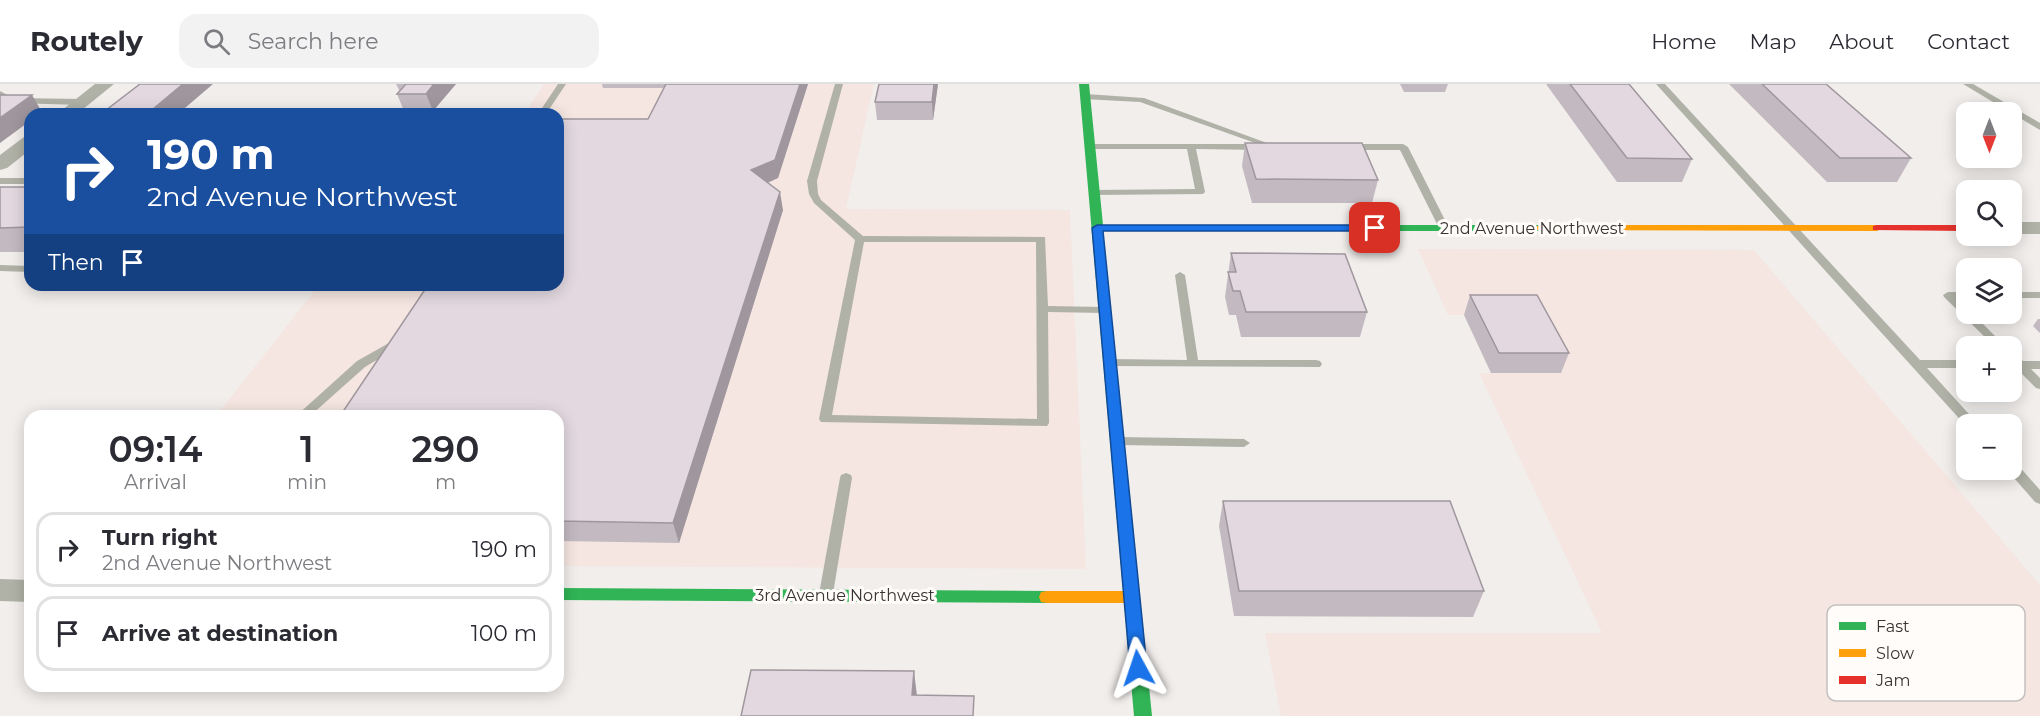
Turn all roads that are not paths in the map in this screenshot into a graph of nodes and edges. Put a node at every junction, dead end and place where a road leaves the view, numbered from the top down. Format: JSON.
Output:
{"nodes":[{"id":1,"x":106,"y":84,"type":"edge"},
{"id":2,"x":562,"y":84,"type":"edge"},
{"id":3,"x":839,"y":84,"type":"edge"},
{"id":4,"x":1660,"y":84,"type":"edge"},
{"id":5,"x":1967,"y":84,"type":"edge"},
{"id":6,"x":1085,"y":91,"type":"edge"},
{"id":7,"x":0,"y":94,"type":"edge"},
{"id":8,"x":83,"y":102,"type":"junction"},
{"id":9,"x":74,"y":108,"type":"edge"},
{"id":10,"x":546,"y":108,"type":"edge"},
{"id":11,"x":2040,"y":127,"type":"edge"},
{"id":12,"x":24,"y":146,"type":"edge"},
{"id":13,"x":1090,"y":146,"type":"junction"},
{"id":14,"x":1191,"y":147,"type":"junction"},
{"id":15,"x":1344,"y":147,"type":"edge"},
{"id":16,"x":0,"y":164,"type":"edge"},
{"id":17,"x":0,"y":181,"type":"edge"},
{"id":18,"x":24,"y":181,"type":"edge"},
{"id":19,"x":1094,"y":193,"type":"junction"},
{"id":20,"x":1097,"y":228,"type":"junction"},
{"id":21,"x":1444,"y":228,"type":"junction"},
{"id":22,"x":1792,"y":228,"type":"junction"},
{"id":23,"x":1956,"y":228,"type":"edge"},
{"id":24,"x":2022,"y":228,"type":"edge"},
{"id":25,"x":2040,"y":228,"type":"edge"},
{"id":26,"x":860,"y":239,"type":"junction"},
{"id":27,"x":0,"y":268,"type":"edge"},
{"id":28,"x":24,"y":269,"type":"edge"},
{"id":29,"x":1180,"y":275,"type":"dead end"},
{"id":30,"x":1956,"y":295,"type":"edge"},
{"id":31,"x":2022,"y":295,"type":"edge"},
{"id":32,"x":2040,"y":295,"type":"edge"},
{"id":33,"x":1956,"y":303,"type":"edge"},
{"id":34,"x":1042,"y":309,"type":"junction"},
{"id":35,"x":1105,"y":310,"type":"junction"},
{"id":36,"x":1978,"y":324,"type":"edge"},
{"id":37,"x":405,"y":333,"type":"edge"},
{"id":38,"x":1990,"y":336,"type":"edge"},
{"id":39,"x":1110,"y":363,"type":"junction"},
{"id":40,"x":1193,"y":363,"type":"junction"},
{"id":41,"x":2022,"y":363,"type":"edge"},
{"id":42,"x":1316,"y":364,"type":"dead end"},
{"id":43,"x":1917,"y":364,"type":"junction"},
{"id":44,"x":1956,"y":364,"type":"edge"},
{"id":45,"x":2040,"y":365,"type":"edge"},
{"id":46,"x":2022,"y":369,"type":"edge"},
{"id":47,"x":2040,"y":385,"type":"edge"},
{"id":48,"x":309,"y":410,"type":"edge"},
{"id":49,"x":1963,"y":414,"type":"edge"},
{"id":50,"x":1117,"y":441,"type":"junction"},
{"id":51,"x":1244,"y":443,"type":"dead end"},
{"id":52,"x":846,"y":478,"type":"dead end"},
{"id":53,"x":2022,"y":479,"type":"edge"},
{"id":54,"x":2040,"y":499,"type":"edge"},
{"id":55,"x":0,"y":590,"type":"edge"},
{"id":56,"x":24,"y":591,"type":"edge"},
{"id":57,"x":564,"y":594,"type":"edge"},
{"id":58,"x":826,"y":595,"type":"junction"},
{"id":59,"x":1131,"y":597,"type":"junction"},
{"id":60,"x":1143,"y":716,"type":"edge"}],
"edges":[{"from":1,"to":8,"type":"street"},
{"from":2,"to":10,"type":"lane"},
{"from":3,"to":26,"type":"lane"},
{"from":4,"to":22,"type":"lane"},
{"from":5,"to":11,"type":"lane"},
{"from":6,"to":13,"type":"street"},
{"from":6,"to":14,"type":"lane"},
{"from":7,"to":8,"type":"lane"},
{"from":8,"to":9,"type":"street"},
{"from":12,"to":16,"type":"street"},
{"from":13,"to":14,"type":"lane"},
{"from":13,"to":19,"type":"street"},
{"from":14,"to":19,"type":"lane"},
{"from":15,"to":21,"type":"lane"},
{"from":17,"to":18,"type":"lane"},
{"from":19,"to":20,"type":"street"},
{"from":20,"to":21,"type":"street","name":"2nd Avenue Northwest"},
{"from":20,"to":35,"type":"street"},
{"from":21,"to":22,"type":"street","name":"2nd Avenue Northwest"},
{"from":22,"to":23,"type":"street","name":"2nd Avenue Northwest"},
{"from":22,"to":43,"type":"lane"},
{"from":24,"to":25,"type":"street"},
{"from":26,"to":34,"type":"lane"},
{"from":26,"to":34,"type":"lane"},
{"from":27,"to":28,"type":"lane"},
{"from":29,"to":40,"type":"lane"},
{"from":30,"to":33,"type":"lane"},
{"from":31,"to":32,"type":"lane"},
{"from":34,"to":35,"type":"lane"},
{"from":35,"to":39,"type":"street"},
{"from":36,"to":38,"type":"lane"},
{"from":37,"to":48,"type":"lane"},
{"from":39,"to":40,"type":"lane"},
{"from":39,"to":50,"type":"street"},
{"from":40,"to":42,"type":"lane"},
{"from":41,"to":45,"type":"lane"},
{"from":43,"to":44,"type":"lane"},
{"from":43,"to":49,"type":"lane"},
{"from":46,"to":47,"type":"lane"},
{"from":50,"to":51,"type":"lane"},
{"from":50,"to":59,"type":"street"},
{"from":52,"to":58,"type":"lane"},
{"from":53,"to":54,"type":"lane"},
{"from":55,"to":56,"type":"street"},
{"from":57,"to":58,"type":"street","name":"3rd Avenue Northwest"},
{"from":58,"to":59,"type":"street","name":"3rd Avenue Northwest"},
{"from":59,"to":60,"type":"street"}]}
